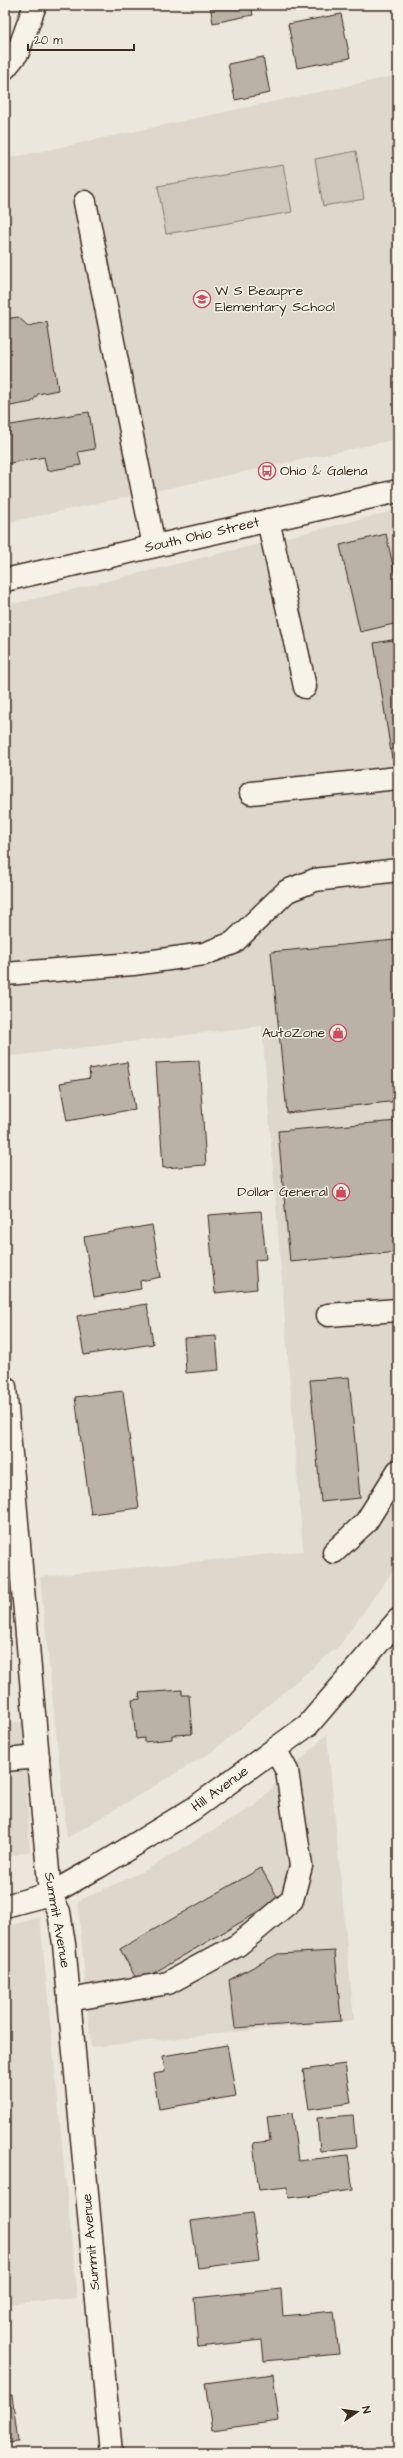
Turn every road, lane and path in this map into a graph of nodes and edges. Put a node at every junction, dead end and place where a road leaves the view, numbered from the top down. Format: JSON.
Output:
{"nodes":[{"id":1,"x":34,"y":5,"type":"edge"},
{"id":2,"x":5,"y":68,"type":"edge"},
{"id":3,"x":85,"y":202,"type":"dead end"},
{"id":4,"x":398,"y":490,"type":"edge"},
{"id":5,"x":268,"y":520,"type":"junction"},
{"id":6,"x":154,"y":546,"type":"junction"},
{"id":7,"x":5,"y":580,"type":"edge"},
{"id":8,"x":305,"y":687,"type":"dead end"},
{"id":9,"x":398,"y":778,"type":"edge"},
{"id":10,"x":251,"y":793,"type":"dead end"},
{"id":11,"x":398,"y":870,"type":"edge"},
{"id":12,"x":5,"y":974,"type":"edge"},
{"id":13,"x":398,"y":1310,"type":"edge"},
{"id":14,"x":328,"y":1315,"type":"dead end"},
{"id":15,"x":5,"y":1387,"type":"edge"},
{"id":16,"x":8,"y":1464,"type":"edge"},
{"id":17,"x":398,"y":1471,"type":"edge"},
{"id":18,"x":334,"y":1552,"type":"dead end"},
{"id":19,"x":398,"y":1620,"type":"edge"},
{"id":20,"x":276,"y":1749,"type":"junction"},
{"id":21,"x":38,"y":1758,"type":"junction"},
{"id":22,"x":5,"y":1760,"type":"edge"},
{"id":23,"x":50,"y":1894,"type":"junction"},
{"id":24,"x":5,"y":1906,"type":"edge"},
{"id":25,"x":69,"y":2000,"type":"junction"},
{"id":26,"x":111,"y":2453,"type":"edge"}],
"edges":[{"from":1,"to":2,"type":"street"},
{"from":3,"to":6,"type":"street"},
{"from":4,"to":5,"type":"street","name":"South Ohio Street"},
{"from":5,"to":6,"type":"street","name":"South Ohio Street"},
{"from":5,"to":8,"type":"street"},
{"from":6,"to":7,"type":"street","name":"South Ohio Street"},
{"from":9,"to":10,"type":"street"},
{"from":11,"to":12,"type":"street"},
{"from":13,"to":14,"type":"street"},
{"from":15,"to":16,"type":"street","name":"Summit Avenue"},
{"from":16,"to":21,"type":"street","name":"Summit Avenue"},
{"from":17,"to":18,"type":"street"},
{"from":19,"to":20,"type":"street","name":"Hill Avenue"},
{"from":20,"to":23,"type":"street","name":"Hill Avenue"},
{"from":20,"to":25,"type":"street"},
{"from":21,"to":22,"type":"street"},
{"from":21,"to":23,"type":"street","name":"Summit Avenue"},
{"from":23,"to":24,"type":"street","name":"Hill Avenue"},
{"from":23,"to":25,"type":"street","name":"Summit Avenue"},
{"from":25,"to":26,"type":"street","name":"Summit Avenue"}]}
